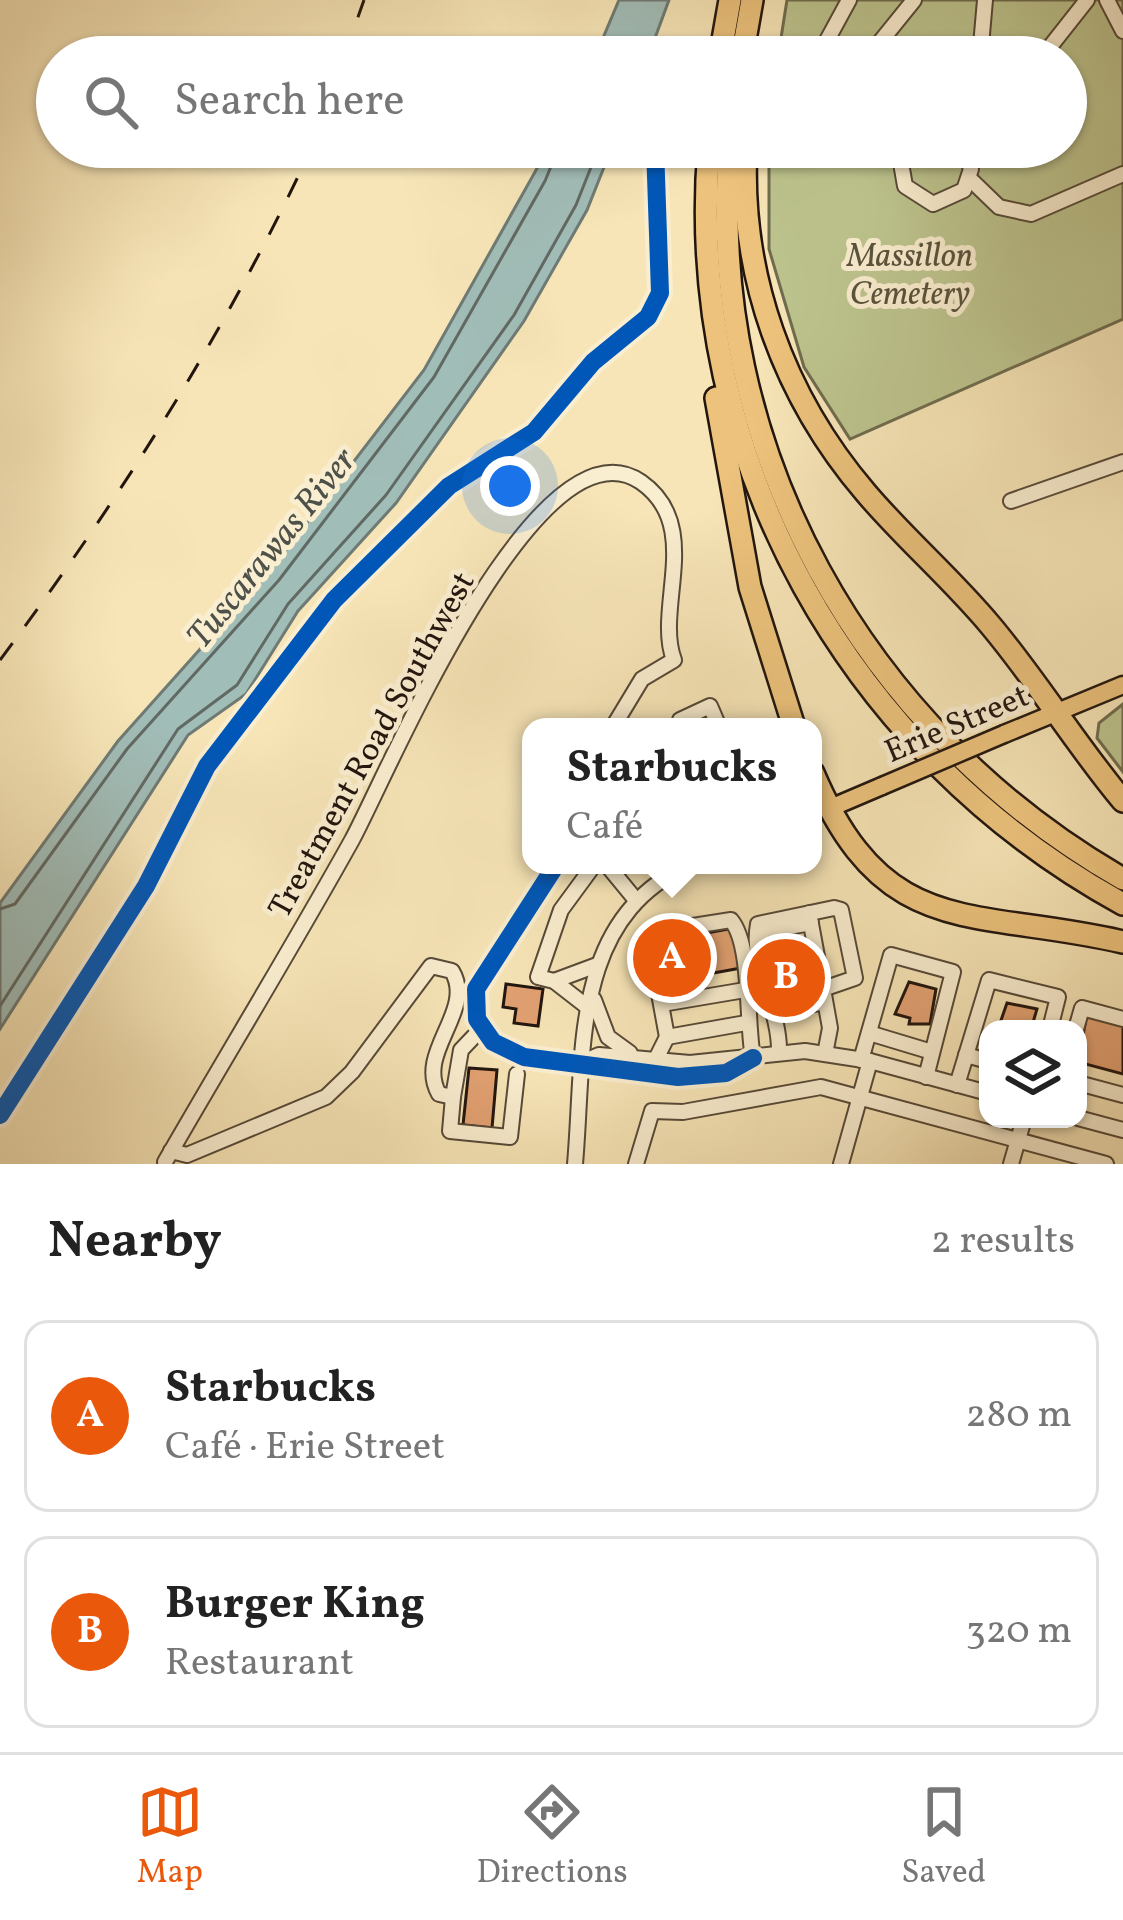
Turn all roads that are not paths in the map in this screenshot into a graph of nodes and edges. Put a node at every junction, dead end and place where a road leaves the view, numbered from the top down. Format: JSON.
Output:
{"nodes":[{"id":1,"x":730,"y":0,"type":"edge"},
{"id":2,"x":752,"y":0,"type":"edge"},
{"id":3,"x":762,"y":0,"type":"edge"},
{"id":4,"x":849,"y":0,"type":"edge"},
{"id":5,"x":914,"y":0,"type":"edge"},
{"id":6,"x":985,"y":0,"type":"edge"},
{"id":7,"x":1087,"y":0,"type":"edge"},
{"id":8,"x":1107,"y":0,"type":"edge"},
{"id":9,"x":1123,"y":31,"type":"edge"},
{"id":10,"x":727,"y":36,"type":"edge"},
{"id":11,"x":735,"y":36,"type":"edge"},
{"id":12,"x":758,"y":36,"type":"edge"},
{"id":13,"x":829,"y":36,"type":"edge"},
{"id":14,"x":885,"y":36,"type":"edge"},
{"id":15,"x":982,"y":36,"type":"edge"},
{"id":16,"x":1059,"y":36,"type":"edge"},
{"id":17,"x":699,"y":168,"type":"edge"},
{"id":18,"x":709,"y":168,"type":"edge"},
{"id":19,"x":730,"y":168,"type":"edge"},
{"id":20,"x":746,"y":168,"type":"edge"},
{"id":21,"x":903,"y":168,"type":"edge"},
{"id":22,"x":968,"y":168,"type":"edge"},
{"id":23,"x":1123,"y":174,"type":"edge"},
{"id":24,"x":970,"y":179,"type":"junction"},
{"id":25,"x":1123,"y":462,"type":"edge"},
{"id":26,"x":1011,"y":501,"type":"dead end"},
{"id":27,"x":1123,"y":685,"type":"edge"},
{"id":28,"x":1056,"y":713,"type":"junction"},
{"id":29,"x":619,"y":718,"type":"edge"},
{"id":30,"x":684,"y":718,"type":"edge"},
{"id":31,"x":715,"y":718,"type":"edge"},
{"id":32,"x":791,"y":718,"type":"edge"},
{"id":33,"x":1123,"y":801,"type":"edge"},
{"id":34,"x":822,"y":811,"type":"edge"},
{"id":35,"x":822,"y":814,"type":"edge"},
{"id":36,"x":552,"y":874,"type":"edge"},
{"id":37,"x":587,"y":874,"type":"edge"},
{"id":38,"x":615,"y":874,"type":"edge"},
{"id":39,"x":674,"y":874,"type":"edge"},
{"id":40,"x":1123,"y":879,"type":"edge"},
{"id":41,"x":548,"y":882,"type":"junction"},
{"id":42,"x":570,"y":895,"type":"junction"},
{"id":43,"x":635,"y":898,"type":"junction"},
{"id":44,"x":1123,"y":904,"type":"edge"},
{"id":45,"x":810,"y":918,"type":"junction"},
{"id":46,"x":1123,"y":942,"type":"edge"},
{"id":47,"x":597,"y":965,"type":"junction"},
{"id":48,"x":554,"y":981,"type":"junction"},
{"id":49,"x":745,"y":990,"type":"junction"},
{"id":50,"x":824,"y":995,"type":"junction"},
{"id":51,"x":591,"y":1002,"type":"junction"},
{"id":52,"x":662,"y":1004,"type":"junction"},
{"id":53,"x":772,"y":1004,"type":"junction"},
{"id":54,"x":1123,"y":1019,"type":"edge"},
{"id":55,"x":1052,"y":1020,"type":"edge"},
{"id":56,"x":1079,"y":1020,"type":"edge"},
{"id":57,"x":746,"y":1023,"type":"junction"},
{"id":58,"x":482,"y":1028,"type":"junction"},
{"id":59,"x":869,"y":1033,"type":"junction"},
{"id":60,"x":668,"y":1037,"type":"junction"},
{"id":61,"x":779,"y":1052,"type":"junction"},
{"id":62,"x":932,"y":1052,"type":"junction"},
{"id":63,"x":826,"y":1054,"type":"junction"},
{"id":64,"x":966,"y":1055,"type":"junction"},
{"id":65,"x":753,"y":1058,"type":"junction"},
{"id":66,"x":979,"y":1059,"type":"edge"},
{"id":67,"x":652,"y":1060,"type":"junction"},
{"id":68,"x":866,"y":1060,"type":"junction"},
{"id":69,"x":583,"y":1062,"type":"junction"},
{"id":70,"x":517,"y":1074,"type":"dead end"},
{"id":71,"x":926,"y":1077,"type":"junction"},
{"id":72,"x":957,"y":1085,"type":"junction"},
{"id":73,"x":1087,"y":1085,"type":"edge"},
{"id":74,"x":979,"y":1091,"type":"edge"},
{"id":75,"x":1123,"y":1095,"type":"edge"},
{"id":76,"x":453,"y":1097,"type":"junction"},
{"id":77,"x":860,"y":1097,"type":"junction"},
{"id":78,"x":1087,"y":1120,"type":"edge"},
{"id":79,"x":1021,"y":1128,"type":"edge"},
{"id":80,"x":1123,"y":1130,"type":"edge"},
{"id":81,"x":1018,"y":1139,"type":"junction"},
{"id":82,"x":168,"y":1157,"type":"edge"},
{"id":83,"x":574,"y":1164,"type":"edge"},
{"id":84,"x":636,"y":1164,"type":"edge"},
{"id":85,"x":841,"y":1164,"type":"edge"},
{"id":86,"x":1011,"y":1164,"type":"edge"},
{"id":87,"x":1106,"y":1164,"type":"edge"}],
"edges":[{"from":1,"to":10,"type":"highway"},
{"from":2,"to":11,"type":"highway"},
{"from":3,"to":12,"type":"highway"},
{"from":4,"to":13,"type":"street"},
{"from":5,"to":14,"type":"street"},
{"from":6,"to":15,"type":"street"},
{"from":7,"to":16,"type":"street"},
{"from":8,"to":9,"type":"street"},
{"from":17,"to":32,"type":"highway"},
{"from":18,"to":44,"type":"highway"},
{"from":19,"to":40,"type":"highway"},
{"from":20,"to":28,"type":"highway"},
{"from":21,"to":24,"type":"street"},
{"from":22,"to":24,"type":"street"},
{"from":23,"to":24,"type":"street"},
{"from":25,"to":26,"type":"street"},
{"from":27,"to":28,"type":"main road","name":"Erie Street"},
{"from":28,"to":33,"type":"highway"},
{"from":28,"to":34,"type":"main road","name":"Erie Street","bridge":true},
{"from":29,"to":82,"type":"street","name":"Treatment Road Southwest"},
{"from":30,"to":31,"type":"street"},
{"from":35,"to":46,"type":"highway"},
{"from":36,"to":41,"type":"street"},
{"from":37,"to":42,"type":"street"},
{"from":38,"to":43,"type":"street"},
{"from":39,"to":43,"type":"street"},
{"from":41,"to":42,"type":"street"},
{"from":41,"to":58,"type":"street"},
{"from":42,"to":48,"type":"street"},
{"from":43,"to":47,"type":"street"},
{"from":45,"to":50,"type":"street"},
{"from":45,"to":50,"type":"street"},
{"from":45,"to":53,"type":"street"},
{"from":47,"to":48,"type":"street"},
{"from":47,"to":51,"type":"street"},
{"from":48,"to":51,"type":"street"},
{"from":49,"to":52,"type":"street"},
{"from":49,"to":52,"type":"street"},
{"from":49,"to":57,"type":"street"},
{"from":50,"to":53,"type":"street"},
{"from":50,"to":63,"type":"street"},
{"from":51,"to":67,"type":"street"},
{"from":51,"to":69,"type":"street"},
{"from":52,"to":60,"type":"street"},
{"from":53,"to":61,"type":"street"},
{"from":54,"to":56,"type":"street"},
{"from":55,"to":64,"type":"street"},
{"from":57,"to":60,"type":"street"},
{"from":57,"to":65,"type":"street"},
{"from":58,"to":69,"type":"street"},
{"from":58,"to":76,"type":"street"},
{"from":59,"to":62,"type":"street"},
{"from":59,"to":62,"type":"street"},
{"from":59,"to":68,"type":"street"},
{"from":60,"to":67,"type":"street"},
{"from":61,"to":63,"type":"street"},
{"from":61,"to":65,"type":"street"},
{"from":62,"to":71,"type":"street"},
{"from":63,"to":68,"type":"street"},
{"from":64,"to":66,"type":"street"},
{"from":64,"to":72,"type":"street"},
{"from":65,"to":67,"type":"street"},
{"from":65,"to":69,"type":"street"},
{"from":67,"to":69,"type":"street"},
{"from":68,"to":71,"type":"street"},
{"from":68,"to":77,"type":"street"},
{"from":69,"to":83,"type":"street"},
{"from":70,"to":76,"type":"street"},
{"from":71,"to":72,"type":"street"},
{"from":72,"to":74,"type":"street"},
{"from":73,"to":75,"type":"street"},
{"from":76,"to":82,"type":"street"},
{"from":77,"to":81,"type":"street"},
{"from":77,"to":84,"type":"street"},
{"from":77,"to":85,"type":"street"},
{"from":78,"to":80,"type":"street"},
{"from":79,"to":81,"type":"street"},
{"from":81,"to":86,"type":"street"},
{"from":81,"to":87,"type":"street"}]}
